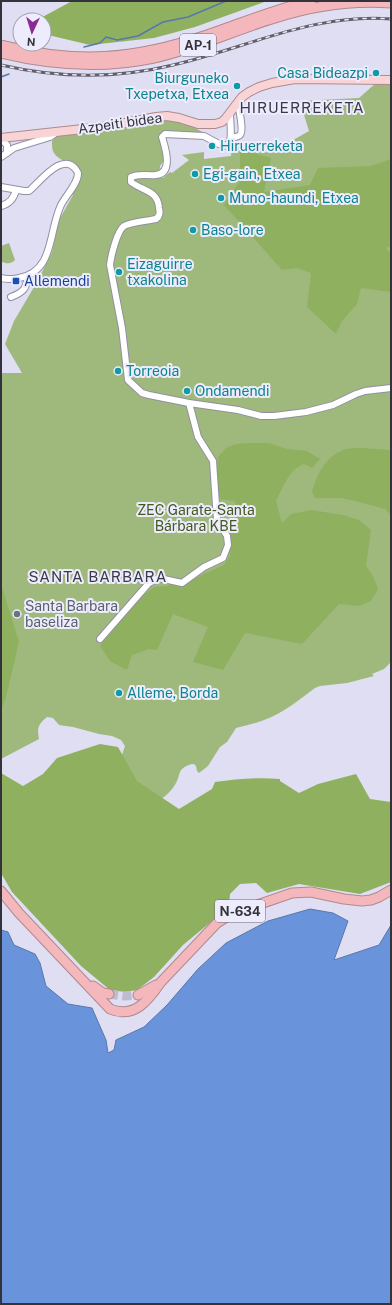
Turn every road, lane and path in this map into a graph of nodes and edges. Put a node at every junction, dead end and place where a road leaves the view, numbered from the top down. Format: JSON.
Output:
{"nodes":[{"id":1,"x":311,"y":1,"type":"edge"},
{"id":2,"x":391,"y":3,"type":"edge"},
{"id":3,"x":1,"y":45,"type":"edge"},
{"id":4,"x":1,"y":53,"type":"edge"},
{"id":5,"x":391,"y":80,"type":"edge"},
{"id":6,"x":238,"y":103,"type":"junction"},
{"id":7,"x":230,"y":114,"type":"junction"},
{"id":8,"x":217,"y":124,"type":"junction"},
{"id":9,"x":230,"y":130,"type":"junction"},
{"id":10,"x":57,"y":132,"type":"junction"},
{"id":11,"x":1,"y":138,"type":"edge"},
{"id":12,"x":231,"y":138,"type":"junction"},
{"id":13,"x":7,"y":153,"type":"junction"},
{"id":14,"x":1,"y":157,"type":"edge"},
{"id":15,"x":1,"y":187,"type":"edge"},
{"id":16,"x":16,"y":190,"type":"junction"},
{"id":17,"x":1,"y":206,"type":"edge"},
{"id":18,"x":28,"y":276,"type":"junction"},
{"id":19,"x":1,"y":278,"type":"edge"},
{"id":20,"x":11,"y":297,"type":"dead end"},
{"id":21,"x":391,"y":388,"type":"edge"},
{"id":22,"x":189,"y":403,"type":"junction"},
{"id":23,"x":100,"y":639,"type":"dead end"},
{"id":24,"x":391,"y":890,"type":"edge"},
{"id":25,"x":1,"y":891,"type":"edge"},
{"id":26,"x":83,"y":980,"type":"junction"},
{"id":27,"x":161,"y":982,"type":"junction"},
{"id":28,"x":109,"y":994,"type":"tunnel mouth"},
{"id":29,"x":138,"y":995,"type":"tunnel mouth"}],
"edges":[{"from":1,"to":3,"type":"highway","number":"AP-1"},
{"from":2,"to":4,"type":"highway","number":"AP-1"},
{"from":5,"to":6,"type":"main road"},
{"from":6,"to":7,"type":"main road"},
{"from":6,"to":12,"type":"street"},
{"from":7,"to":8,"type":"main road"},
{"from":7,"to":9,"type":"street"},
{"from":8,"to":9,"type":"street"},
{"from":8,"to":10,"type":"main road","name":"Azpeiti bidea"},
{"from":9,"to":12,"type":"street"},
{"from":10,"to":11,"type":"main road","name":"Azpeiti bidea"},
{"from":10,"to":13,"type":"street"},
{"from":11,"to":13,"type":"street"},
{"from":12,"to":22,"type":"street"},
{"from":13,"to":14,"type":"street"},
{"from":15,"to":16,"type":"street"},
{"from":16,"to":17,"type":"street"},
{"from":16,"to":18,"type":"street"},
{"from":18,"to":19,"type":"street"},
{"from":18,"to":20,"type":"street"},
{"from":21,"to":22,"type":"street"},
{"from":22,"to":23,"type":"street"},
{"from":24,"to":27,"type":"highway","number":"N-634"},
{"from":25,"to":26,"type":"highway","number":"N-634"},
{"from":26,"to":27,"type":"highway","number":"N-634"},
{"from":26,"to":28,"type":"highway","number":"N-634"},
{"from":27,"to":29,"type":"highway","number":"N-634"}]}
